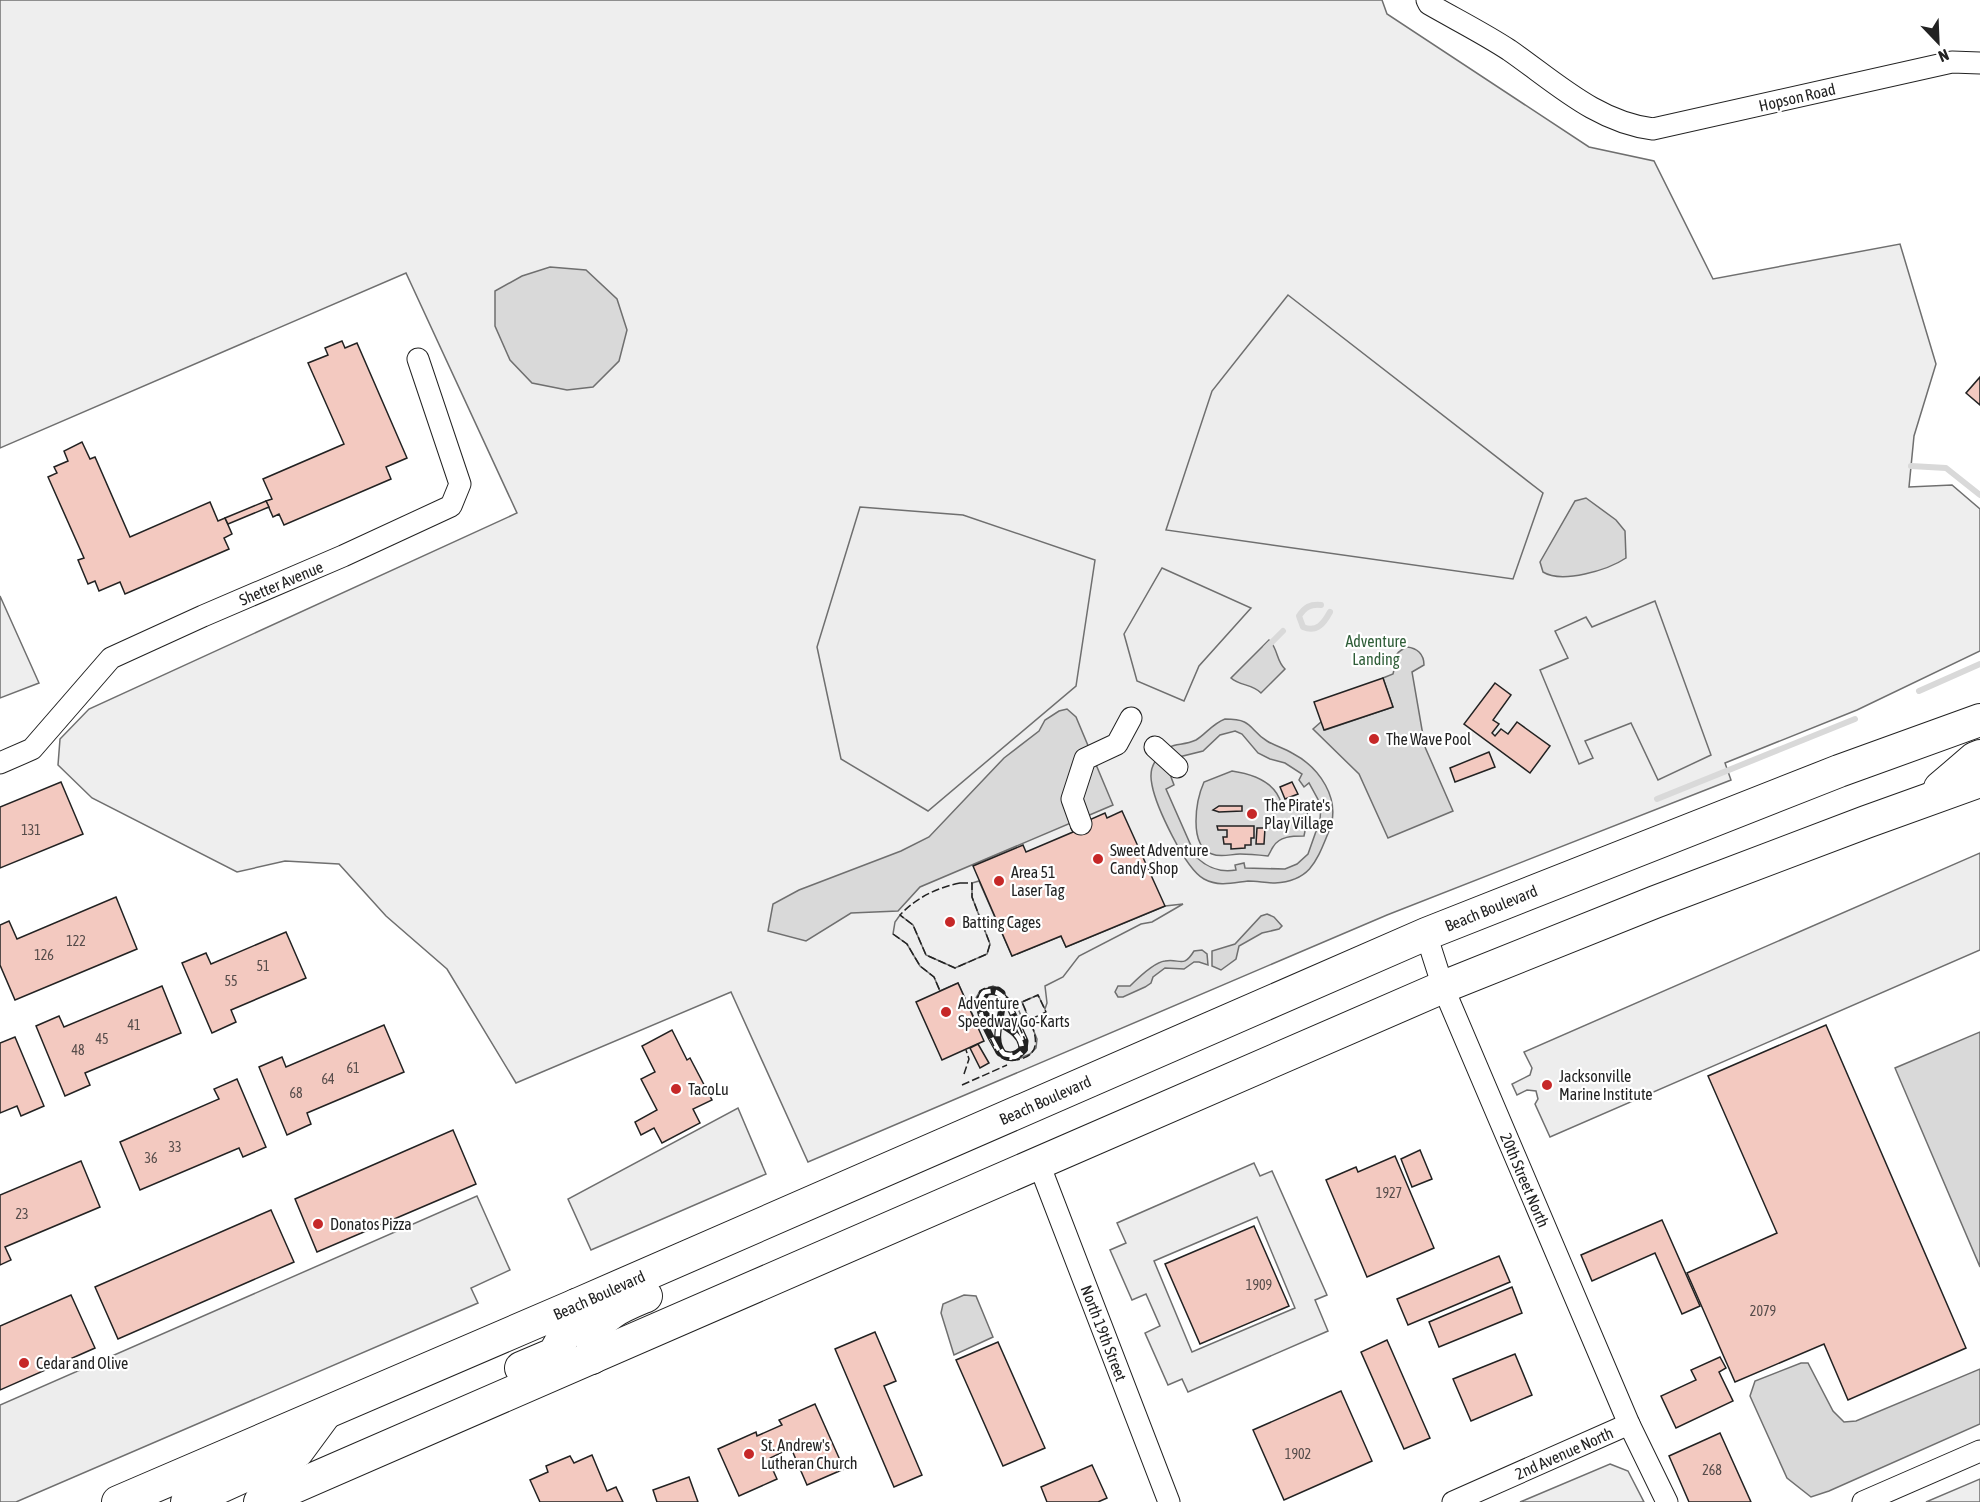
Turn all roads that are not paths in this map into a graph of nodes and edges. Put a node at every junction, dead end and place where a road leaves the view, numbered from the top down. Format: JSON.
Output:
{"nodes":[{"id":1,"x":1427,"y":0,"type":"edge"},
{"id":2,"x":1980,"y":63,"type":"edge"},
{"id":3,"x":418,"y":359,"type":"dead end"},
{"id":4,"x":1131,"y":718,"type":"dead end"},
{"id":5,"x":1980,"y":720,"type":"edge"},
{"id":6,"x":1155,"y":747,"type":"dead end"},
{"id":7,"x":1980,"y":756,"type":"edge"},
{"id":8,"x":0,"y":763,"type":"edge"},
{"id":9,"x":1177,"y":767,"type":"dead end"},
{"id":10,"x":1980,"y":781,"type":"edge"},
{"id":11,"x":1926,"y":800,"type":"junction"},
{"id":12,"x":1081,"y":824,"type":"dead end"},
{"id":13,"x":1426,"y":934,"type":"junction"},
{"id":14,"x":1443,"y":987,"type":"junction"},
{"id":15,"x":1039,"y":1164,"type":"junction"},
{"id":16,"x":797,"y":1209,"type":"junction"},
{"id":17,"x":576,"y":1305,"type":"junction"},
{"id":18,"x":592,"y":1358,"type":"junction"},
{"id":19,"x":326,"y":1413,"type":"junction"},
{"id":20,"x":1629,"y":1424,"type":"junction"},
{"id":21,"x":1980,"y":1451,"type":"edge"},
{"id":22,"x":324,"y":1474,"type":"junction"},
{"id":23,"x":118,"y":1502,"type":"edge"},
{"id":24,"x":187,"y":1502,"type":"edge"},
{"id":25,"x":260,"y":1502,"type":"edge"},
{"id":26,"x":1169,"y":1502,"type":"edge"},
{"id":27,"x":1453,"y":1502,"type":"edge"},
{"id":28,"x":1667,"y":1502,"type":"edge"},
{"id":29,"x":1863,"y":1502,"type":"edge"}],
"edges":[{"from":1,"to":2,"type":"street","name":"Hopson Road"},
{"from":3,"to":8,"type":"street","name":"Shetter Avenue"},
{"from":4,"to":12,"type":"street"},
{"from":5,"to":13,"type":"highway","name":"Beach Boulevard"},
{"from":6,"to":9,"type":"street"},
{"from":7,"to":11,"type":"highway"},
{"from":10,"to":11,"type":"highway"},
{"from":11,"to":14,"type":"highway"},
{"from":13,"to":14,"type":"street","name":"20th Street North"},
{"from":13,"to":16,"type":"highway","name":"Beach Boulevard"},
{"from":14,"to":15,"type":"highway"},
{"from":14,"to":20,"type":"street","name":"20th Street North"},
{"from":15,"to":18,"type":"highway"},
{"from":15,"to":26,"type":"street","name":"North 19th Street"},
{"from":16,"to":17,"type":"highway","name":"Beach Boulevard"},
{"from":16,"to":18,"type":"highway"},
{"from":17,"to":19,"type":"highway","name":"Beach Boulevard"},
{"from":17,"to":22,"type":"highway"},
{"from":18,"to":22,"type":"highway"},
{"from":19,"to":23,"type":"highway","name":"Beach Boulevard"},
{"from":19,"to":24,"type":"highway"},
{"from":20,"to":27,"type":"street","name":"2nd Avenue North"},
{"from":20,"to":28,"type":"street","name":"2nd Avenue North"},
{"from":21,"to":29,"type":"street"},
{"from":22,"to":25,"type":"highway"}]}
